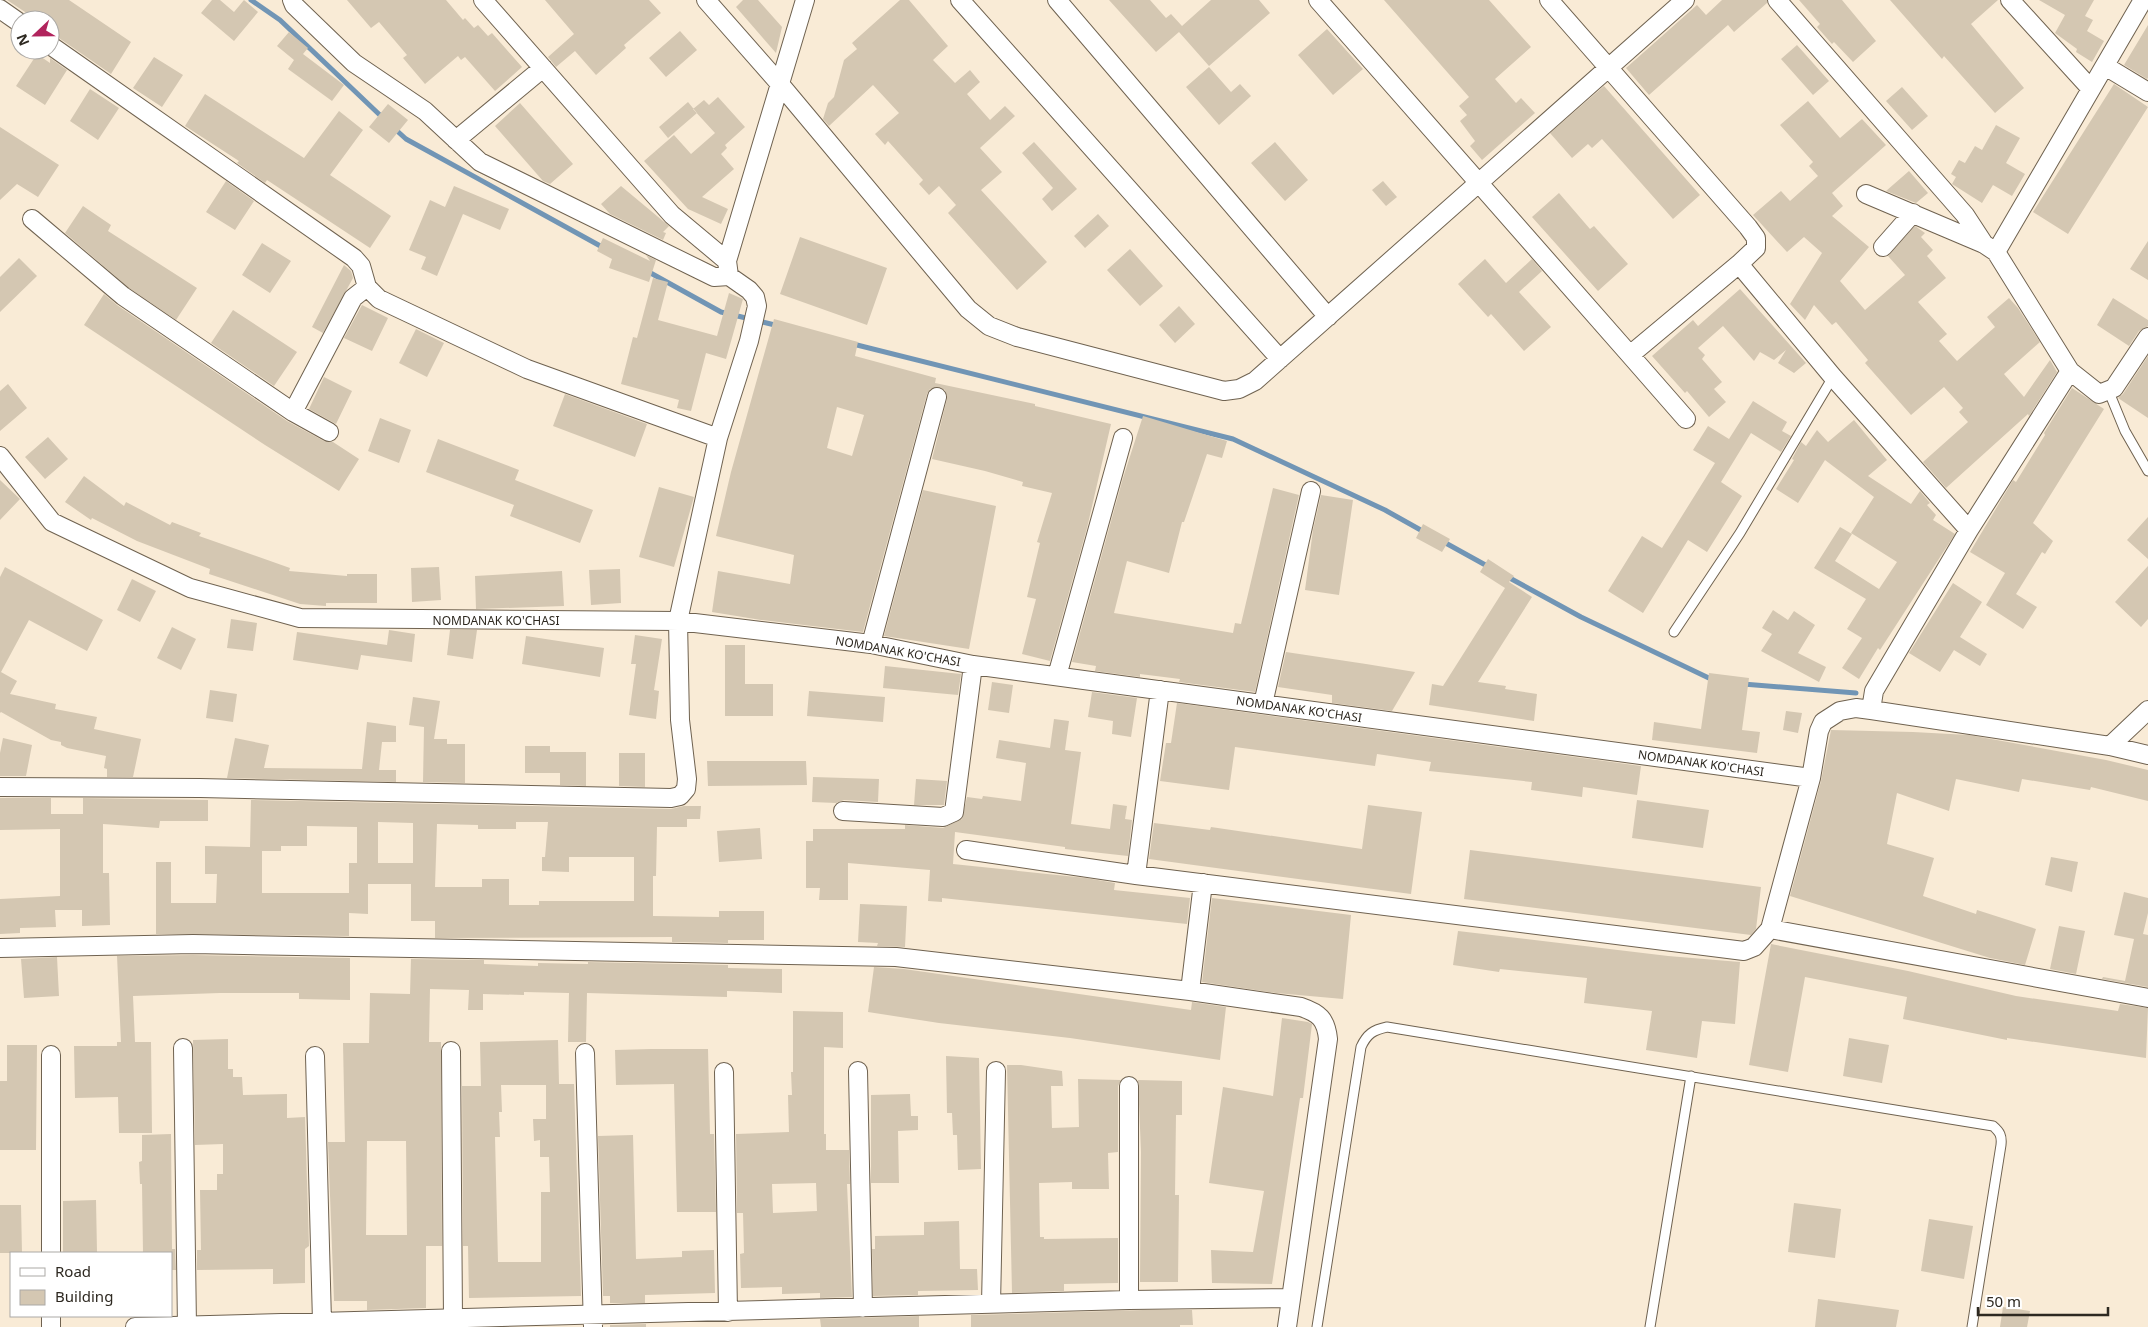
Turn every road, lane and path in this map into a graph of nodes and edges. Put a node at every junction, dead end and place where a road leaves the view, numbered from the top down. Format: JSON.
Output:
{"nodes":[{"id":1,"x":292,"y":0,"type":"edge"},
{"id":2,"x":483,"y":0,"type":"edge"},
{"id":3,"x":706,"y":0,"type":"edge"},
{"id":4,"x":805,"y":0,"type":"edge"},
{"id":5,"x":960,"y":0,"type":"edge"},
{"id":6,"x":1057,"y":0,"type":"edge"},
{"id":7,"x":1318,"y":0,"type":"edge"},
{"id":8,"x":1549,"y":0,"type":"edge"},
{"id":9,"x":1685,"y":0,"type":"edge"},
{"id":10,"x":1777,"y":0,"type":"edge"},
{"id":11,"x":2010,"y":0,"type":"edge"},
{"id":12,"x":2143,"y":0,"type":"edge"},
{"id":13,"x":60,"y":51,"type":"edge"},
{"id":14,"x":2105,"y":66,"type":"junction"},
{"id":15,"x":543,"y":68,"type":"junction"},
{"id":16,"x":1608,"y":68,"type":"junction"},
{"id":17,"x":779,"y":83,"type":"junction"},
{"id":18,"x":2091,"y":89,"type":"junction"},
{"id":19,"x":2148,"y":92,"type":"edge"},
{"id":20,"x":456,"y":140,"type":"junction"},
{"id":21,"x":1479,"y":184,"type":"junction"},
{"id":22,"x":1866,"y":194,"type":"dead end"},
{"id":23,"x":1913,"y":213,"type":"junction"},
{"id":24,"x":32,"y":219,"type":"dead end"},
{"id":25,"x":1883,"y":247,"type":"dead end"},
{"id":26,"x":1990,"y":248,"type":"junction"},
{"id":27,"x":1739,"y":264,"type":"junction"},
{"id":28,"x":728,"y":269,"type":"junction"},
{"id":29,"x":367,"y":287,"type":"junction"},
{"id":30,"x":1328,"y":317,"type":"junction"},
{"id":31,"x":2148,"y":336,"type":"edge"},
{"id":32,"x":1630,"y":355,"type":"junction"},
{"id":33,"x":1280,"y":360,"type":"junction"},
{"id":34,"x":2070,"y":371,"type":"junction"},
{"id":35,"x":1833,"y":377,"type":"junction"},
{"id":36,"x":2109,"y":392,"type":"junction"},
{"id":37,"x":937,"y":397,"type":"dead end"},
{"id":38,"x":293,"y":412,"type":"junction"},
{"id":39,"x":1686,"y":419,"type":"dead end"},
{"id":40,"x":329,"y":432,"type":"dead end"},
{"id":41,"x":718,"y":438,"type":"junction"},
{"id":42,"x":1122,"y":438,"type":"dead end"},
{"id":43,"x":0,"y":456,"type":"edge"},
{"id":44,"x":2148,"y":472,"type":"edge"},
{"id":45,"x":1311,"y":491,"type":"dead end"},
{"id":46,"x":1969,"y":530,"type":"junction"},
{"id":47,"x":678,"y":620,"type":"junction"},
{"id":48,"x":1674,"y":632,"type":"dead end"},
{"id":49,"x":871,"y":644,"type":"junction"},
{"id":50,"x":973,"y":665,"type":"junction"},
{"id":51,"x":1057,"y":676,"type":"junction"},
{"id":52,"x":1160,"y":690,"type":"junction"},
{"id":53,"x":1263,"y":704,"type":"junction"},
{"id":54,"x":1871,"y":710,"type":"junction"},
{"id":55,"x":2148,"y":710,"type":"edge"},
{"id":56,"x":2110,"y":746,"type":"junction"},
{"id":57,"x":2148,"y":755,"type":"edge"},
{"id":58,"x":1811,"y":778,"type":"junction"},
{"id":59,"x":0,"y":787,"type":"edge"},
{"id":60,"x":843,"y":811,"type":"dead end"},
{"id":61,"x":966,"y":850,"type":"dead end"},
{"id":62,"x":1136,"y":875,"type":"junction"},
{"id":63,"x":1203,"y":883,"type":"junction"},
{"id":64,"x":1770,"y":929,"type":"junction"},
{"id":65,"x":0,"y":948,"type":"edge"},
{"id":66,"x":1190,"y":991,"type":"junction"},
{"id":67,"x":2148,"y":998,"type":"edge"},
{"id":68,"x":183,"y":1048,"type":"dead end"},
{"id":69,"x":451,"y":1051,"type":"dead end"},
{"id":70,"x":586,"y":1053,"type":"dead end"},
{"id":71,"x":51,"y":1055,"type":"dead end"},
{"id":72,"x":315,"y":1056,"type":"dead end"},
{"id":73,"x":858,"y":1071,"type":"dead end"},
{"id":74,"x":996,"y":1071,"type":"dead end"},
{"id":75,"x":724,"y":1072,"type":"dead end"},
{"id":76,"x":1691,"y":1076,"type":"junction"},
{"id":77,"x":1129,"y":1086,"type":"dead end"},
{"id":78,"x":51,"y":1252,"type":"edge"},
{"id":79,"x":1291,"y":1298,"type":"junction"},
{"id":80,"x":1129,"y":1300,"type":"junction"},
{"id":81,"x":990,"y":1304,"type":"junction"},
{"id":82,"x":863,"y":1308,"type":"junction"},
{"id":83,"x":728,"y":1312,"type":"junction"},
{"id":84,"x":453,"y":1319,"type":"junction"},
{"id":85,"x":592,"y":1321,"type":"edge"},
{"id":86,"x":322,"y":1322,"type":"junction"},
{"id":87,"x":187,"y":1326,"type":"edge"},
{"id":88,"x":134,"y":1327,"type":"edge"},
{"id":89,"x":1287,"y":1327,"type":"edge"},
{"id":90,"x":1317,"y":1327,"type":"edge"},
{"id":91,"x":1650,"y":1327,"type":"edge"},
{"id":92,"x":1972,"y":1327,"type":"edge"}],
"edges":[{"from":1,"to":20,"type":"street"},
{"from":2,"to":15,"type":"street"},
{"from":3,"to":17,"type":"street"},
{"from":4,"to":17,"type":"street"},
{"from":5,"to":33,"type":"street"},
{"from":6,"to":30,"type":"street"},
{"from":7,"to":21,"type":"street"},
{"from":8,"to":16,"type":"street"},
{"from":9,"to":16,"type":"street"},
{"from":10,"to":26,"type":"street"},
{"from":11,"to":18,"type":"street"},
{"from":12,"to":14,"type":"street"},
{"from":13,"to":29,"type":"street"},
{"from":14,"to":18,"type":"street"},
{"from":14,"to":19,"type":"street"},
{"from":15,"to":20,"type":"street"},
{"from":15,"to":28,"type":"street"},
{"from":16,"to":21,"type":"street"},
{"from":16,"to":27,"type":"street"},
{"from":17,"to":28,"type":"street"},
{"from":17,"to":33,"type":"street"},
{"from":18,"to":26,"type":"street"},
{"from":20,"to":28,"type":"street"},
{"from":21,"to":30,"type":"street"},
{"from":21,"to":32,"type":"street"},
{"from":22,"to":23,"type":"street"},
{"from":23,"to":25,"type":"street"},
{"from":23,"to":26,"type":"street"},
{"from":24,"to":38,"type":"street"},
{"from":26,"to":34,"type":"street"},
{"from":27,"to":32,"type":"street"},
{"from":27,"to":35,"type":"street"},
{"from":28,"to":41,"type":"street"},
{"from":29,"to":38,"type":"street"},
{"from":29,"to":41,"type":"street"},
{"from":30,"to":33,"type":"street"},
{"from":31,"to":36,"type":"street"},
{"from":32,"to":39,"type":"street"},
{"from":34,"to":36,"type":"street"},
{"from":34,"to":46,"type":"street"},
{"from":35,"to":46,"type":"street"},
{"from":35,"to":48,"type":"lane"},
{"from":36,"to":44,"type":"lane"},
{"from":37,"to":49,"type":"street"},
{"from":38,"to":40,"type":"street"},
{"from":41,"to":47,"type":"street"},
{"from":42,"to":51,"type":"street"},
{"from":43,"to":47,"type":"street","name":"NOMDANAK KO'CHASI"},
{"from":45,"to":53,"type":"street"},
{"from":46,"to":54,"type":"street"},
{"from":47,"to":49,"type":"street","name":"NOMDANAK KO'CHASI"},
{"from":47,"to":59,"type":"street"},
{"from":49,"to":50,"type":"street","name":"NOMDANAK KO'CHASI"},
{"from":50,"to":51,"type":"street","name":"NOMDANAK KO'CHASI"},
{"from":50,"to":60,"type":"street"},
{"from":51,"to":52,"type":"street","name":"NOMDANAK KO'CHASI"},
{"from":52,"to":53,"type":"street","name":"NOMDANAK KO'CHASI"},
{"from":52,"to":62,"type":"street"},
{"from":53,"to":58,"type":"street","name":"NOMDANAK KO'CHASI"},
{"from":54,"to":56,"type":"street"},
{"from":54,"to":58,"type":"street"},
{"from":55,"to":56,"type":"street"},
{"from":56,"to":57,"type":"street"},
{"from":58,"to":64,"type":"street"},
{"from":61,"to":62,"type":"street"},
{"from":62,"to":63,"type":"street"},
{"from":63,"to":64,"type":"street"},
{"from":63,"to":66,"type":"street"},
{"from":64,"to":67,"type":"street"},
{"from":65,"to":66,"type":"street"},
{"from":66,"to":79,"type":"street"},
{"from":68,"to":87,"type":"street"},
{"from":69,"to":84,"type":"street"},
{"from":70,"to":85,"type":"street"},
{"from":71,"to":78,"type":"street"},
{"from":72,"to":86,"type":"street"},
{"from":73,"to":82,"type":"street"},
{"from":74,"to":81,"type":"street"},
{"from":75,"to":83,"type":"street"},
{"from":76,"to":90,"type":"lane"},
{"from":76,"to":91,"type":"lane"},
{"from":76,"to":92,"type":"lane"},
{"from":77,"to":80,"type":"street"},
{"from":79,"to":80,"type":"street"},
{"from":79,"to":89,"type":"street"},
{"from":80,"to":81,"type":"street"},
{"from":81,"to":82,"type":"street"},
{"from":82,"to":83,"type":"street"},
{"from":83,"to":85,"type":"street"},
{"from":84,"to":85,"type":"street"},
{"from":84,"to":86,"type":"street"},
{"from":86,"to":87,"type":"street"},
{"from":87,"to":88,"type":"street"}]}
